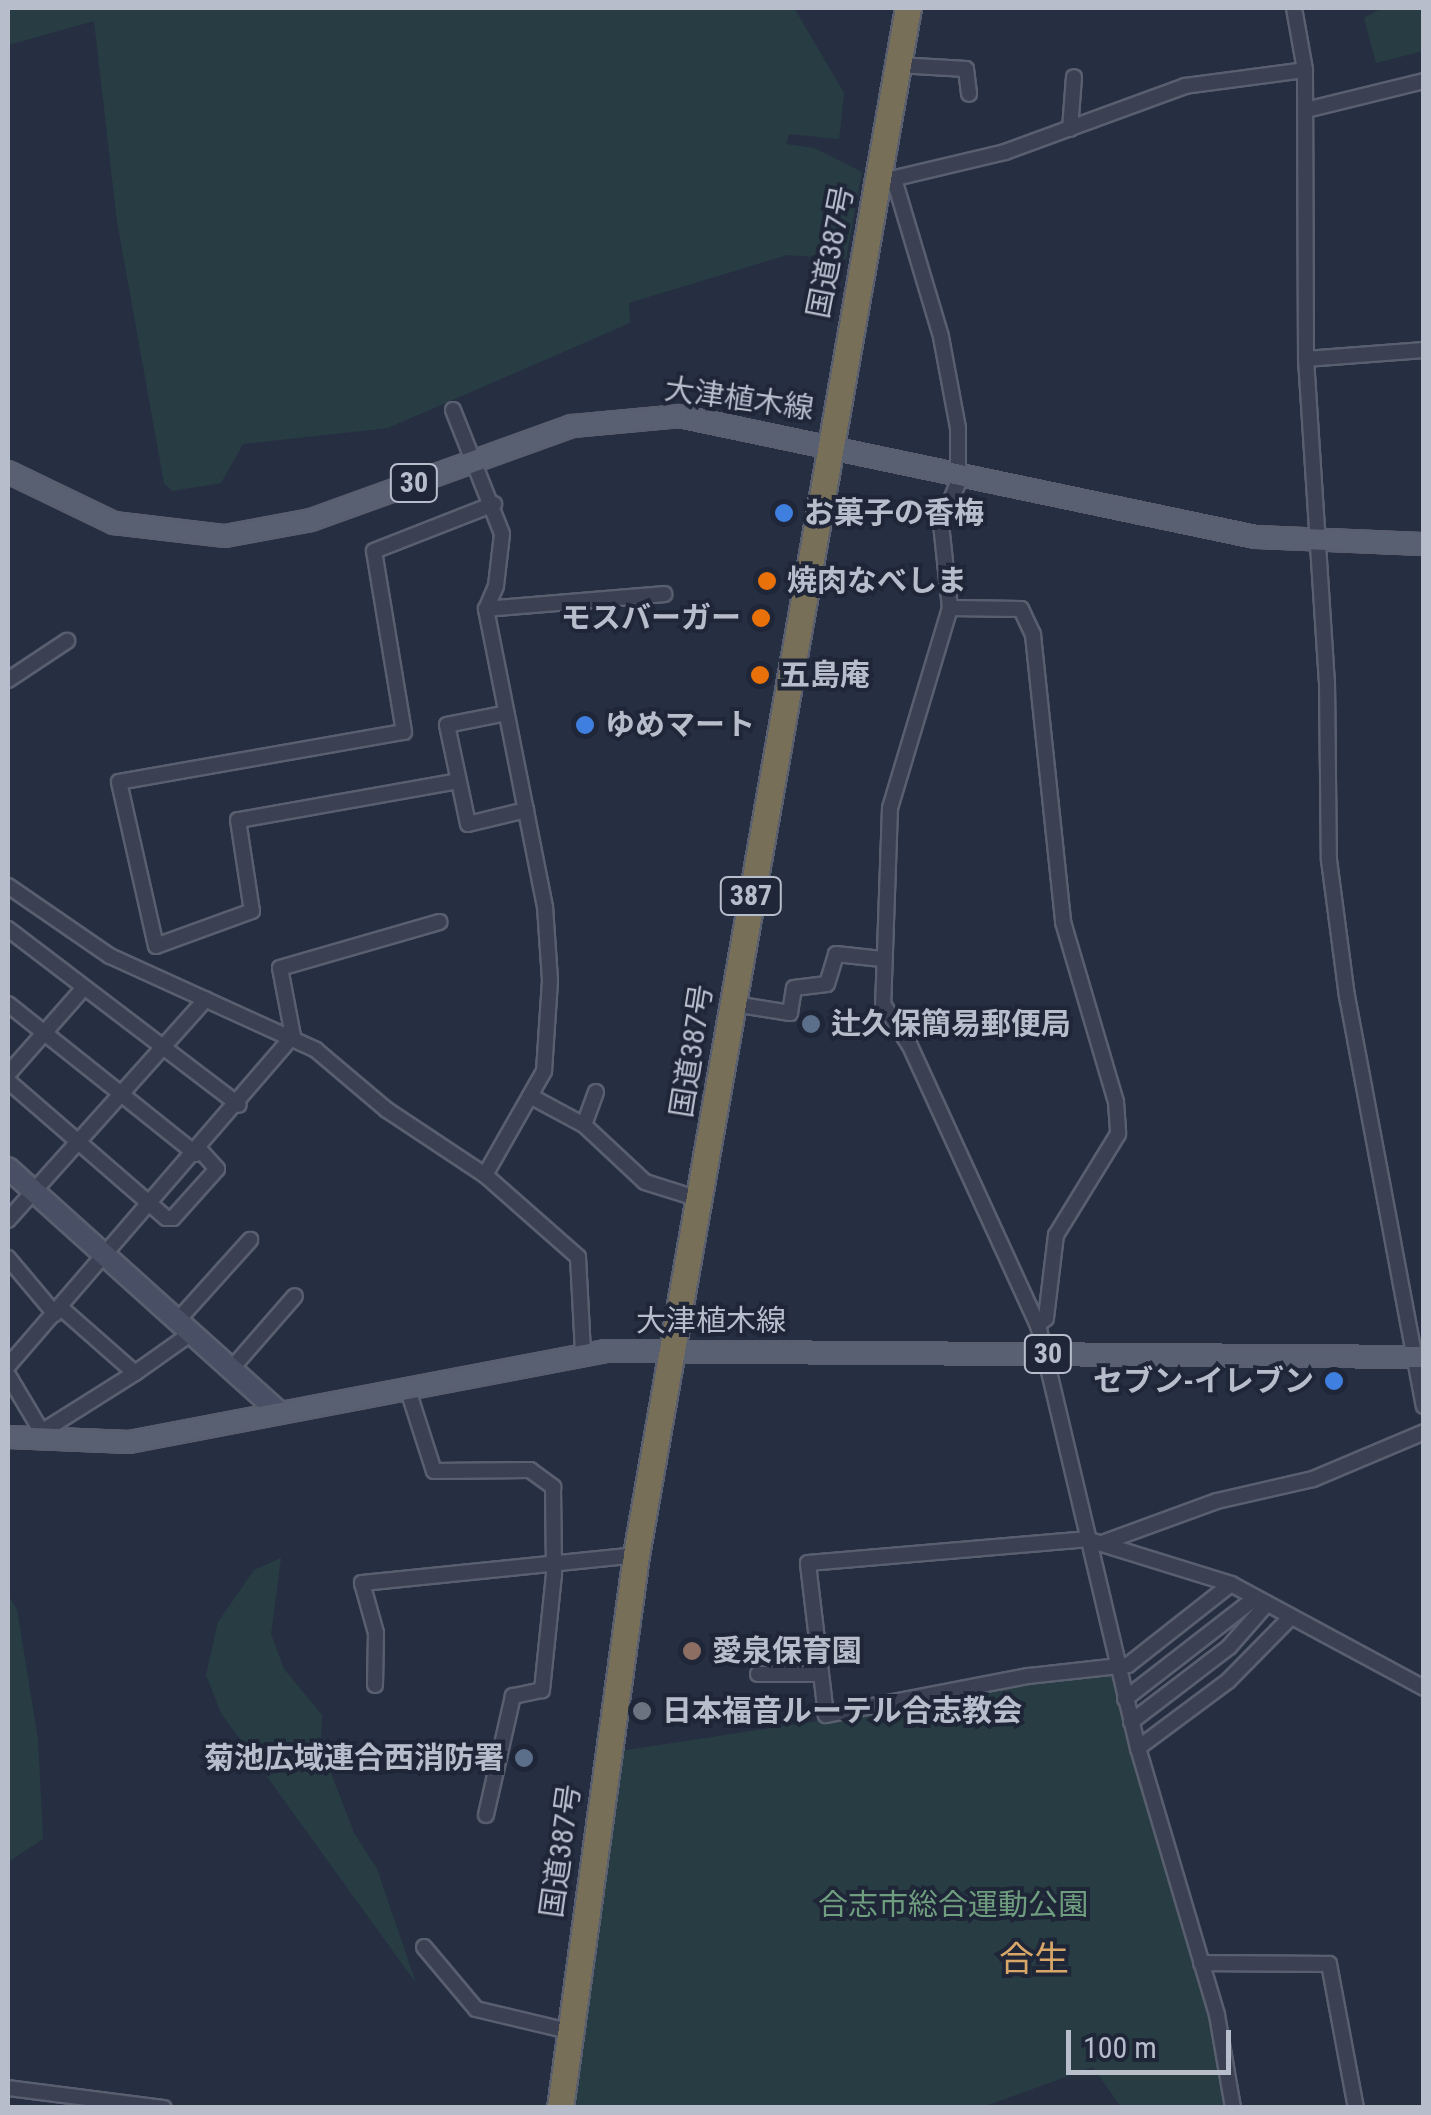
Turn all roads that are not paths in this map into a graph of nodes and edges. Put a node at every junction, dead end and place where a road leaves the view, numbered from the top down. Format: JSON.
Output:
{"nodes":[{"id":1,"x":908,"y":8,"type":"edge"},
{"id":2,"x":1294,"y":8,"type":"edge"},
{"id":3,"x":898,"y":65,"type":"junction"},
{"id":4,"x":1305,"y":70,"type":"junction"},
{"id":5,"x":1074,"y":77,"type":"dead end"},
{"id":6,"x":1424,"y":80,"type":"edge"},
{"id":7,"x":969,"y":94,"type":"dead end"},
{"id":8,"x":1306,"y":110,"type":"junction"},
{"id":9,"x":1070,"y":130,"type":"junction"},
{"id":10,"x":886,"y":180,"type":"junction"},
{"id":11,"x":1424,"y":350,"type":"edge"},
{"id":12,"x":1306,"y":359,"type":"junction"},
{"id":13,"x":453,"y":410,"type":"dead end"},
{"id":14,"x":828,"y":442,"type":"junction"},
{"id":15,"x":476,"y":460,"type":"junction"},
{"id":16,"x":8,"y":472,"type":"edge"},
{"id":17,"x":958,"y":474,"type":"junction"},
{"id":18,"x":494,"y":504,"type":"junction"},
{"id":19,"x":1317,"y":543,"type":"junction"},
{"id":20,"x":1424,"y":544,"type":"edge"},
{"id":21,"x":664,"y":594,"type":"dead end"},
{"id":22,"x":950,"y":608,"type":"junction"},
{"id":23,"x":486,"y":609,"type":"junction"},
{"id":24,"x":68,"y":641,"type":"dead end"},
{"id":25,"x":8,"y":680,"type":"edge"},
{"id":26,"x":502,"y":714,"type":"junction"},
{"id":27,"x":458,"y":781,"type":"junction"},
{"id":28,"x":526,"y":810,"type":"junction"},
{"id":29,"x":8,"y":886,"type":"edge"},
{"id":30,"x":438,"y":922,"type":"dead end"},
{"id":31,"x":8,"y":929,"type":"edge"},
{"id":32,"x":882,"y":959,"type":"junction"},
{"id":33,"x":83,"y":989,"type":"junction"},
{"id":34,"x":206,"y":999,"type":"junction"},
{"id":35,"x":8,"y":1004,"type":"edge"},
{"id":36,"x":734,"y":1004,"type":"junction"},
{"id":37,"x":44,"y":1033,"type":"junction"},
{"id":38,"x":293,"y":1036,"type":"junction"},
{"id":39,"x":164,"y":1047,"type":"junction"},
{"id":40,"x":8,"y":1077,"type":"edge"},
{"id":41,"x":596,"y":1092,"type":"dead end"},
{"id":42,"x":121,"y":1094,"type":"junction"},
{"id":43,"x":530,"y":1096,"type":"junction"},
{"id":44,"x":239,"y":1105,"type":"junction"},
{"id":45,"x":584,"y":1125,"type":"junction"},
{"id":46,"x":78,"y":1141,"type":"junction"},
{"id":47,"x":198,"y":1152,"type":"junction"},
{"id":48,"x":8,"y":1168,"type":"edge"},
{"id":49,"x":485,"y":1175,"type":"junction"},
{"id":50,"x":33,"y":1191,"type":"junction"},
{"id":51,"x":699,"y":1199,"type":"junction"},
{"id":52,"x":152,"y":1204,"type":"junction"},
{"id":53,"x":8,"y":1220,"type":"edge"},
{"id":54,"x":250,"y":1240,"type":"dead end"},
{"id":55,"x":106,"y":1256,"type":"junction"},
{"id":56,"x":8,"y":1258,"type":"edge"},
{"id":57,"x":295,"y":1296,"type":"dead end"},
{"id":58,"x":58,"y":1311,"type":"junction"},
{"id":59,"x":1038,"y":1325,"type":"junction"},
{"id":60,"x":186,"y":1326,"type":"junction"},
{"id":61,"x":672,"y":1350,"type":"junction"},
{"id":62,"x":583,"y":1354,"type":"junction"},
{"id":63,"x":1045,"y":1354,"type":"junction"},
{"id":64,"x":1418,"y":1357,"type":"edge"},
{"id":65,"x":8,"y":1366,"type":"edge"},
{"id":66,"x":233,"y":1367,"type":"junction"},
{"id":67,"x":135,"y":1373,"type":"junction"},
{"id":68,"x":8,"y":1375,"type":"edge"},
{"id":69,"x":407,"y":1387,"type":"junction"},
{"id":70,"x":1424,"y":1406,"type":"edge"},
{"id":71,"x":279,"y":1412,"type":"junction"},
{"id":72,"x":1424,"y":1432,"type":"edge"},
{"id":73,"x":45,"y":1436,"type":"junction"},
{"id":74,"x":8,"y":1437,"type":"edge"},
{"id":75,"x":1093,"y":1541,"type":"junction"},
{"id":76,"x":636,"y":1555,"type":"junction"},
{"id":77,"x":554,"y":1563,"type":"junction"},
{"id":78,"x":1230,"y":1584,"type":"junction"},
{"id":79,"x":1261,"y":1601,"type":"junction"},
{"id":80,"x":1290,"y":1618,"type":"junction"},
{"id":81,"x":1116,"y":1665,"type":"junction"},
{"id":82,"x":821,"y":1670,"type":"junction"},
{"id":83,"x":759,"y":1671,"type":"dead end"},
{"id":84,"x":376,"y":1685,"type":"dead end"},
{"id":85,"x":1424,"y":1688,"type":"edge"},
{"id":86,"x":1125,"y":1699,"type":"junction"},
{"id":87,"x":1131,"y":1722,"type":"junction"},
{"id":88,"x":1138,"y":1748,"type":"junction"},
{"id":89,"x":486,"y":1815,"type":"dead end"},
{"id":90,"x":424,"y":1947,"type":"dead end"},
{"id":91,"x":1200,"y":1963,"type":"junction"},
{"id":92,"x":568,"y":2031,"type":"junction"},
{"id":93,"x":8,"y":2088,"type":"edge"},
{"id":94,"x":164,"y":2108,"type":"edge"},
{"id":95,"x":560,"y":2108,"type":"edge"},
{"id":96,"x":1233,"y":2108,"type":"edge"},
{"id":97,"x":1356,"y":2108,"type":"edge"}],
"edges":[{"from":1,"to":3,"type":"highway","name":"国道387号","number":"387"},
{"from":2,"to":4,"type":"street"},
{"from":3,"to":7,"type":"street"},
{"from":3,"to":10,"type":"highway","name":"国道387号","number":"387"},
{"from":4,"to":8,"type":"street"},
{"from":4,"to":9,"type":"street"},
{"from":5,"to":9,"type":"street"},
{"from":6,"to":8,"type":"street"},
{"from":8,"to":12,"type":"street"},
{"from":9,"to":10,"type":"street"},
{"from":10,"to":14,"type":"highway","name":"国道387号","number":"387"},
{"from":10,"to":17,"type":"street"},
{"from":11,"to":12,"type":"street"},
{"from":12,"to":19,"type":"street"},
{"from":13,"to":15,"type":"street"},
{"from":14,"to":15,"type":"main road","name":"大津植木線","number":"30"},
{"from":14,"to":17,"type":"main road","name":"大津植木線","number":"30"},
{"from":14,"to":36,"type":"highway","name":"国道387号","number":"387"},
{"from":15,"to":16,"type":"main road","name":"大津植木線","number":"30"},
{"from":15,"to":18,"type":"street"},
{"from":17,"to":19,"type":"main road","name":"大津植木線","number":"30"},
{"from":17,"to":22,"type":"street"},
{"from":18,"to":23,"type":"street"},
{"from":18,"to":27,"type":"street"},
{"from":19,"to":20,"type":"main road","name":"大津植木線","number":"30"},
{"from":19,"to":64,"type":"street"},
{"from":21,"to":23,"type":"street"},
{"from":22,"to":32,"type":"street"},
{"from":22,"to":59,"type":"street"},
{"from":23,"to":26,"type":"street"},
{"from":24,"to":25,"type":"street"},
{"from":26,"to":27,"type":"street"},
{"from":26,"to":28,"type":"street"},
{"from":27,"to":28,"type":"street"},
{"from":28,"to":43,"type":"street"},
{"from":29,"to":34,"type":"street"},
{"from":30,"to":38,"type":"street"},
{"from":31,"to":33,"type":"street"},
{"from":32,"to":36,"type":"street"},
{"from":32,"to":59,"type":"street"},
{"from":33,"to":37,"type":"street"},
{"from":33,"to":39,"type":"street"},
{"from":34,"to":38,"type":"street"},
{"from":34,"to":39,"type":"street"},
{"from":35,"to":37,"type":"street"},
{"from":36,"to":51,"type":"highway","name":"国道387号","number":"387"},
{"from":37,"to":40,"type":"street"},
{"from":37,"to":42,"type":"street"},
{"from":38,"to":44,"type":"street"},
{"from":38,"to":49,"type":"street"},
{"from":39,"to":42,"type":"street"},
{"from":39,"to":44,"type":"street"},
{"from":40,"to":46,"type":"street"},
{"from":41,"to":45,"type":"street"},
{"from":42,"to":46,"type":"street"},
{"from":42,"to":47,"type":"street"},
{"from":43,"to":45,"type":"street"},
{"from":43,"to":49,"type":"street"},
{"from":44,"to":47,"type":"street"},
{"from":45,"to":51,"type":"street"},
{"from":46,"to":50,"type":"street"},
{"from":46,"to":52,"type":"street"},
{"from":47,"to":52,"type":"street"},
{"from":47,"to":52,"type":"street"},
{"from":48,"to":50,"type":"street"},
{"from":49,"to":62,"type":"street"},
{"from":50,"to":53,"type":"street"},
{"from":50,"to":55,"type":"street"},
{"from":51,"to":61,"type":"highway","name":"国道387号","number":"387"},
{"from":52,"to":55,"type":"street"},
{"from":54,"to":60,"type":"street"},
{"from":55,"to":58,"type":"street"},
{"from":55,"to":60,"type":"street"},
{"from":56,"to":58,"type":"street"},
{"from":57,"to":66,"type":"street"},
{"from":58,"to":65,"type":"street"},
{"from":58,"to":67,"type":"street"},
{"from":59,"to":63,"type":"street"},
{"from":60,"to":66,"type":"street"},
{"from":60,"to":67,"type":"street"},
{"from":61,"to":62,"type":"main road","name":"大津植木線","number":"30"},
{"from":61,"to":63,"type":"main road","name":"大津植木線","number":"30"},
{"from":61,"to":76,"type":"highway","name":"国道387号","number":"387"},
{"from":62,"to":69,"type":"main road","name":"大津植木線","number":"30"},
{"from":63,"to":64,"type":"main road","name":"大津植木線","number":"30"},
{"from":63,"to":75,"type":"street"},
{"from":64,"to":70,"type":"street"},
{"from":66,"to":71,"type":"street"},
{"from":67,"to":73,"type":"street"},
{"from":68,"to":73,"type":"street"},
{"from":69,"to":71,"type":"main road","name":"大津植木線","number":"30"},
{"from":69,"to":77,"type":"street"},
{"from":71,"to":73,"type":"main road","name":"大津植木線","number":"30"},
{"from":72,"to":75,"type":"street"},
{"from":73,"to":74,"type":"main road","name":"大津植木線","number":"30"},
{"from":75,"to":78,"type":"street"},
{"from":75,"to":81,"type":"street"},
{"from":75,"to":82,"type":"street"},
{"from":76,"to":77,"type":"street"},
{"from":76,"to":92,"type":"highway","name":"国道387号","number":"387"},
{"from":77,"to":84,"type":"street"},
{"from":77,"to":89,"type":"street"},
{"from":78,"to":79,"type":"street"},
{"from":78,"to":81,"type":"street"},
{"from":79,"to":80,"type":"street"},
{"from":79,"to":86,"type":"street"},
{"from":79,"to":87,"type":"street"},
{"from":80,"to":85,"type":"street"},
{"from":80,"to":88,"type":"street"},
{"from":81,"to":82,"type":"street"},
{"from":81,"to":86,"type":"street"},
{"from":82,"to":83,"type":"street"},
{"from":86,"to":87,"type":"street"},
{"from":87,"to":88,"type":"street"},
{"from":88,"to":91,"type":"street"},
{"from":90,"to":92,"type":"street"},
{"from":91,"to":96,"type":"street"},
{"from":91,"to":97,"type":"street"},
{"from":92,"to":95,"type":"highway","name":"国道387号","number":"387"},
{"from":93,"to":94,"type":"street"}]}
